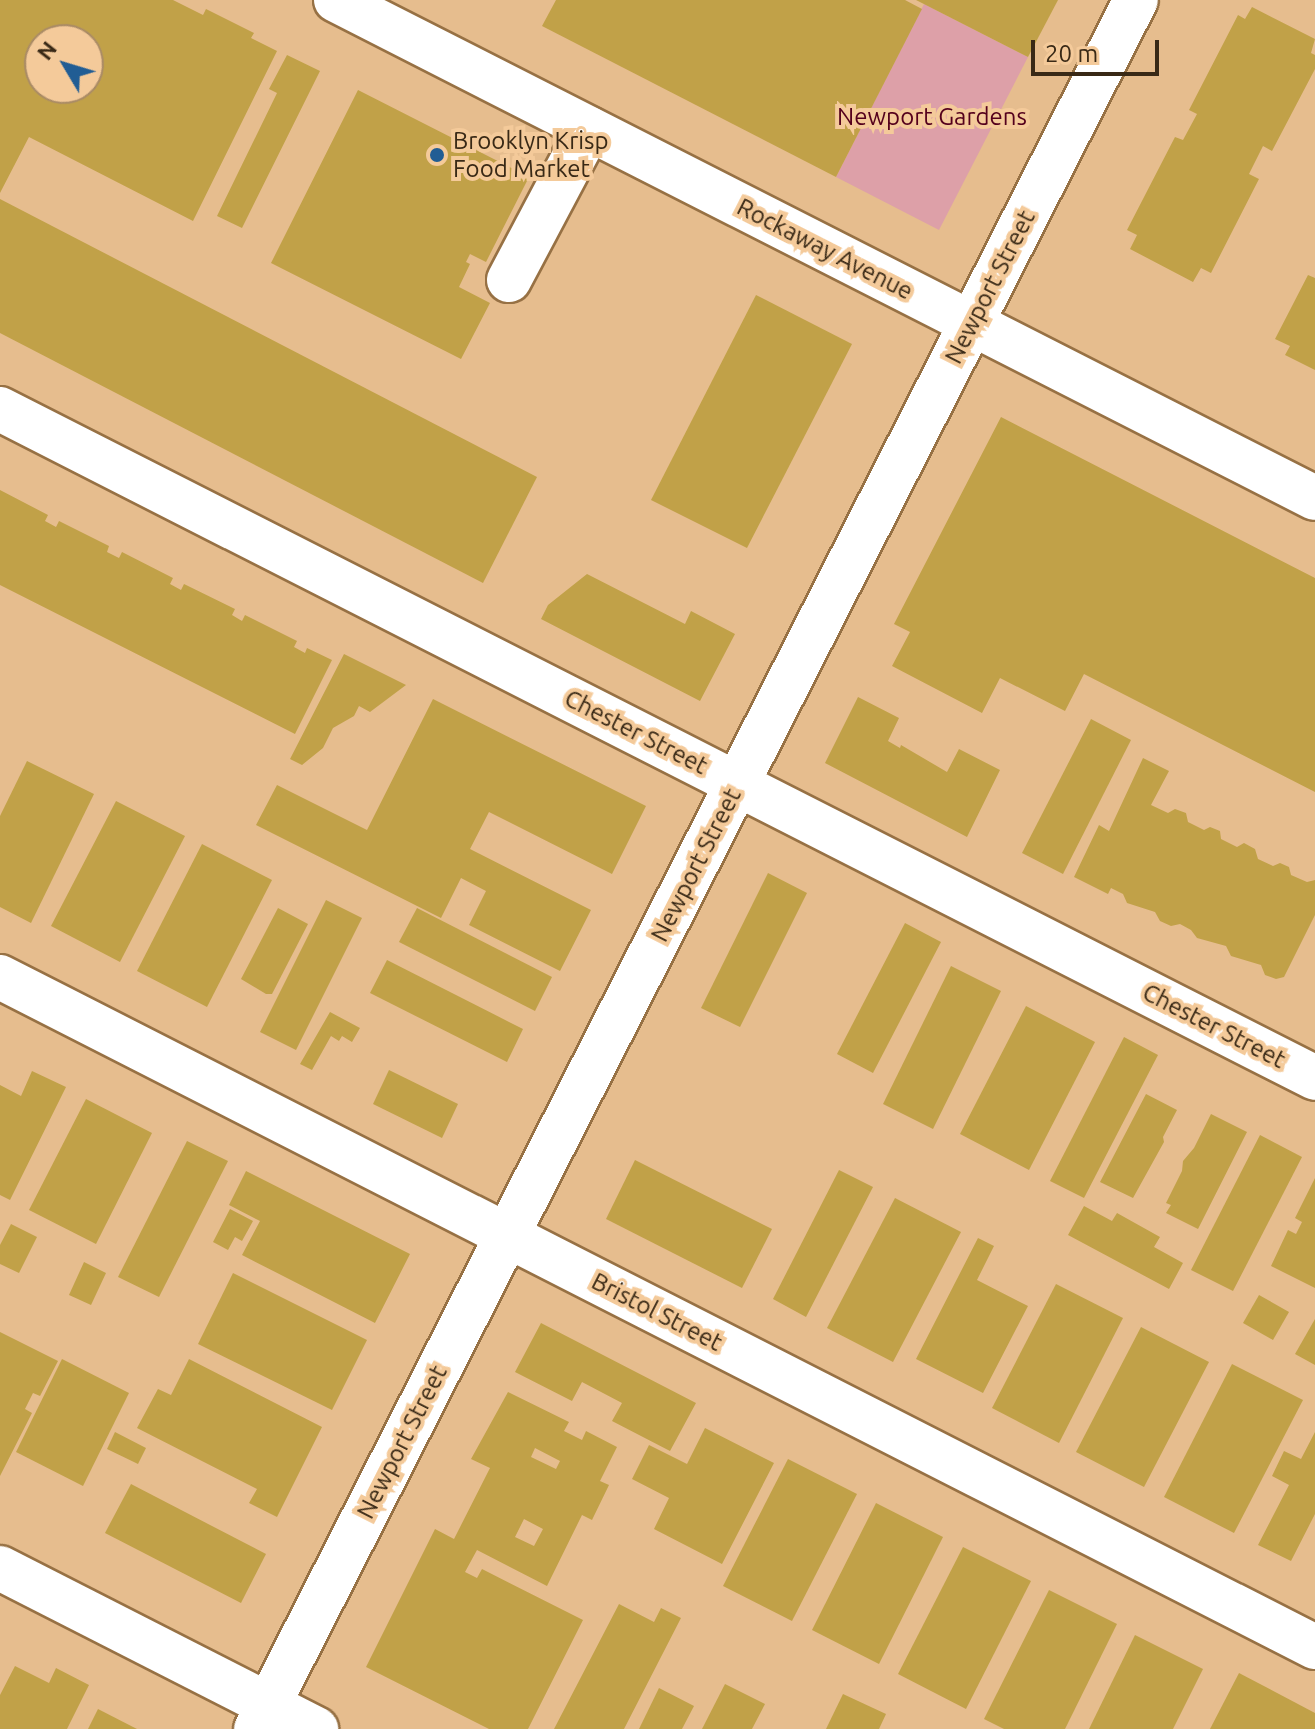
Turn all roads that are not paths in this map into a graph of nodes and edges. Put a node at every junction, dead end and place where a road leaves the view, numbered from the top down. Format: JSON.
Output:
{"nodes":[{"id":1,"x":336,"y":0,"type":"edge"},
{"id":2,"x":1136,"y":0,"type":"edge"},
{"id":3,"x":589,"y":129,"type":"junction"},
{"id":4,"x":509,"y":280,"type":"dead end"},
{"id":5,"x":972,"y":324,"type":"junction"},
{"id":6,"x":0,"y":409,"type":"edge"},
{"id":7,"x":1315,"y":498,"type":"edge"},
{"id":8,"x":738,"y":783,"type":"junction"},
{"id":9,"x":0,"y":977,"type":"edge"},
{"id":10,"x":1315,"y":1078,"type":"edge"},
{"id":11,"x":507,"y":1235,"type":"junction"},
{"id":12,"x":0,"y":1568,"type":"edge"},
{"id":13,"x":1315,"y":1647,"type":"edge"},
{"id":14,"x":262,"y":1717,"type":"edge"},
{"id":15,"x":316,"y":1729,"type":"edge"}],
"edges":[{"from":1,"to":3,"type":"street","name":"Rockaway Avenue"},
{"from":2,"to":5,"type":"street","name":"Newport Street"},
{"from":3,"to":4,"type":"street"},
{"from":3,"to":5,"type":"street","name":"Rockaway Avenue"},
{"from":5,"to":7,"type":"street","name":"Rockaway Avenue"},
{"from":5,"to":8,"type":"street","name":"Newport Street"},
{"from":6,"to":8,"type":"street","name":"Chester Street"},
{"from":8,"to":10,"type":"street","name":"Chester Street"},
{"from":8,"to":11,"type":"street","name":"Newport Street"},
{"from":9,"to":11,"type":"street","name":"Bristol Street"},
{"from":11,"to":13,"type":"street","name":"Bristol Street"},
{"from":11,"to":14,"type":"street","name":"Newport Street"},
{"from":12,"to":14,"type":"street"},
{"from":14,"to":15,"type":"street"}]}
